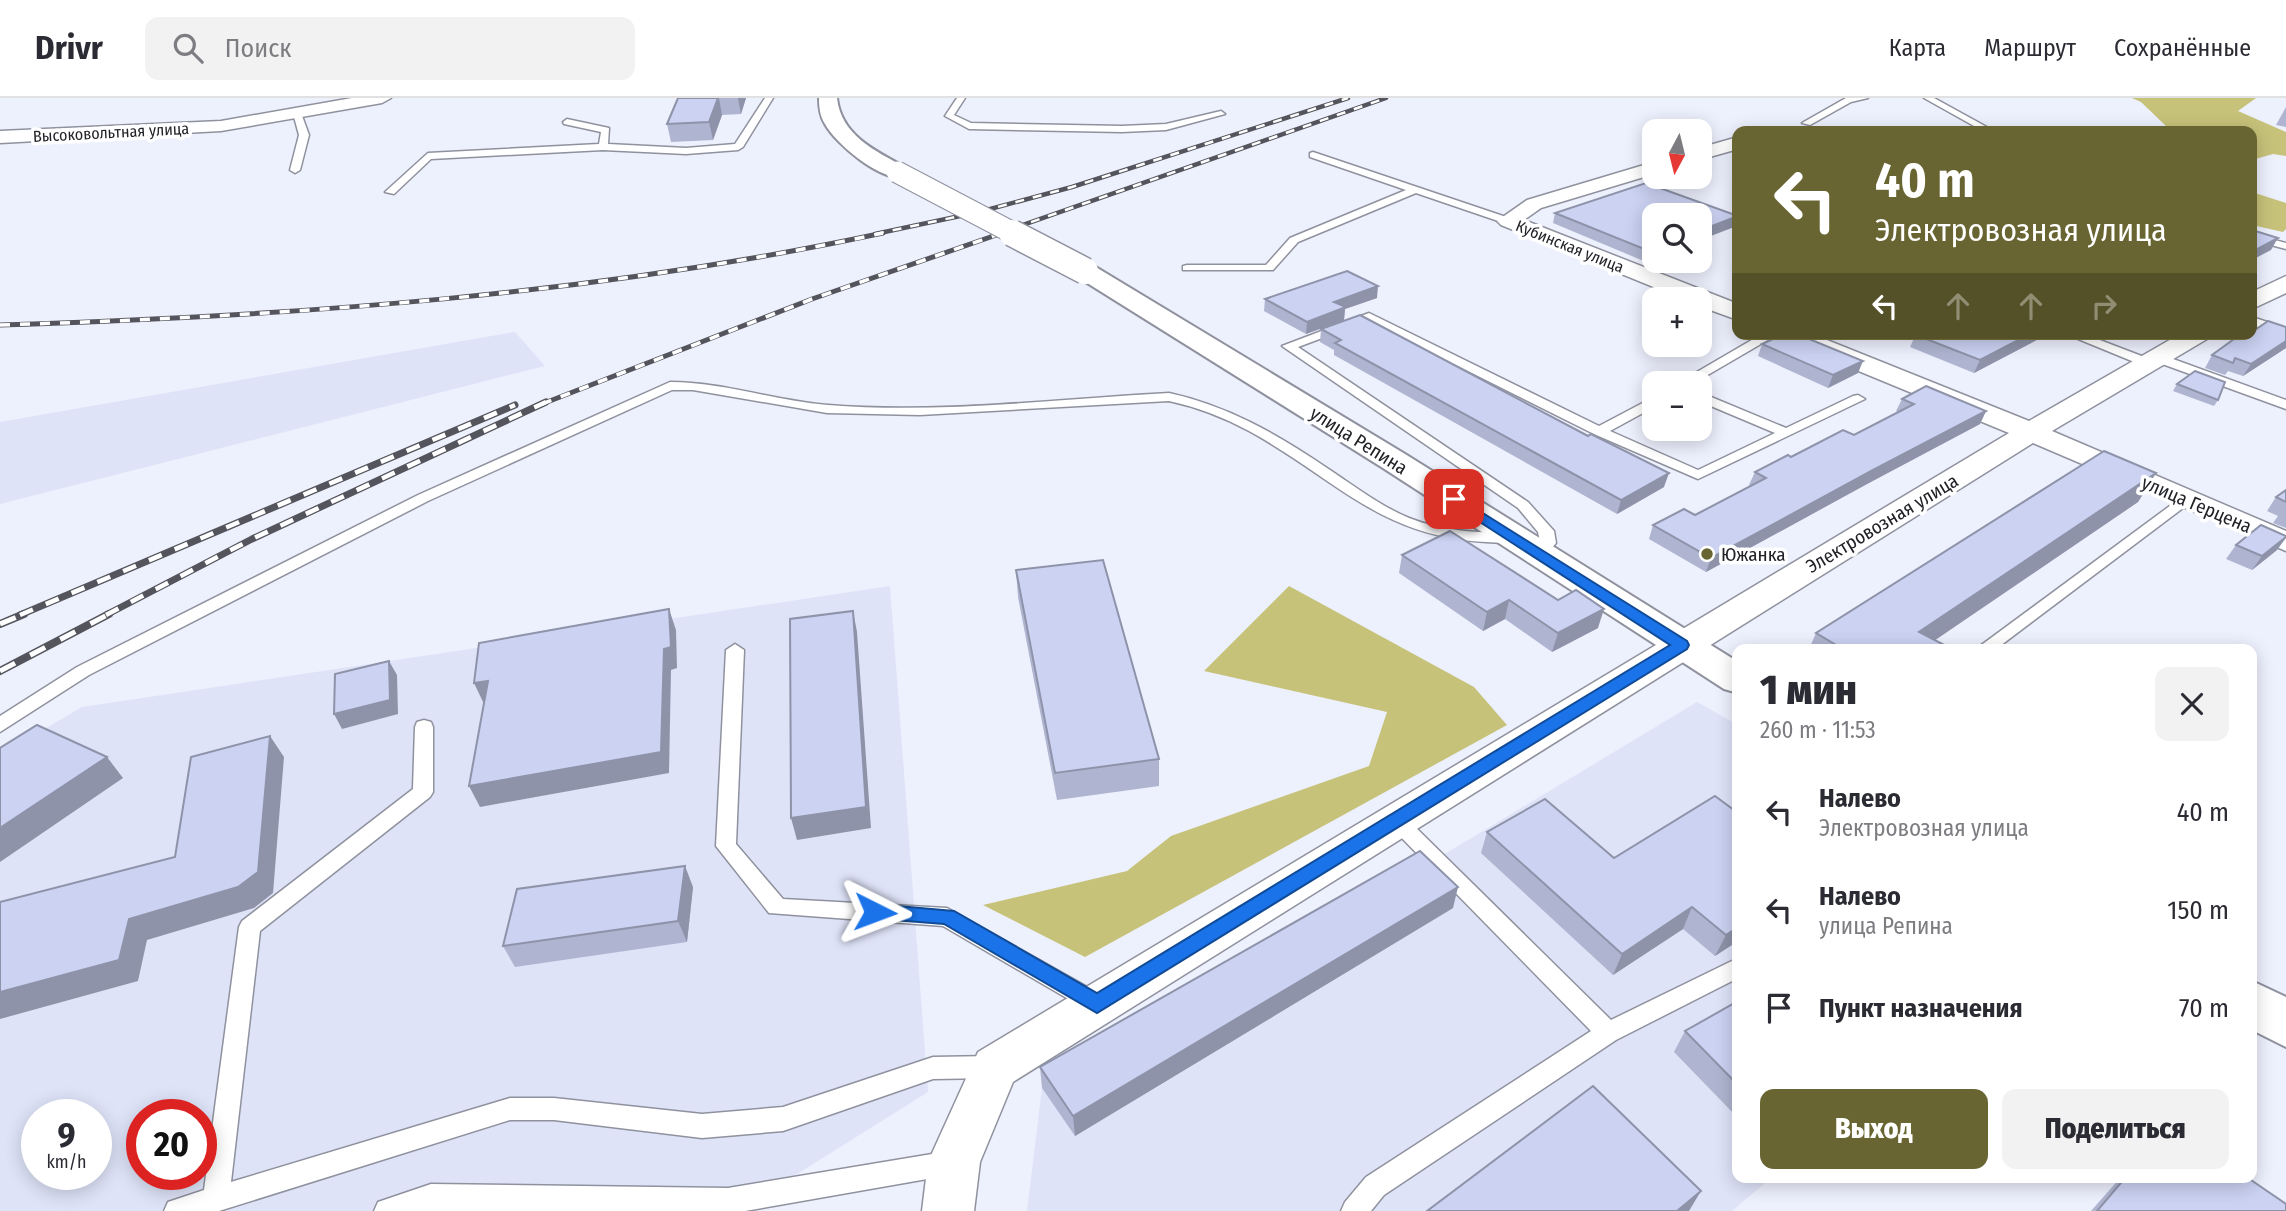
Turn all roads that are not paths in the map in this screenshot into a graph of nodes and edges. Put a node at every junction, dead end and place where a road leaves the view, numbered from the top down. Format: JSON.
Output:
{"nodes":[{"id":1,"x":382,"y":98,"type":"edge"},
{"id":2,"x":769,"y":98,"type":"edge"},
{"id":3,"x":828,"y":98,"type":"edge"},
{"id":4,"x":961,"y":98,"type":"edge"},
{"id":5,"x":1864,"y":98,"type":"edge"},
{"id":6,"x":1928,"y":98,"type":"edge"},
{"id":7,"x":1941,"y":98,"type":"edge"},
{"id":8,"x":1918,"y":99,"type":"edge"},
{"id":9,"x":297,"y":113,"type":"junction"},
{"id":10,"x":1221,"y":114,"type":"dead end"},
{"id":11,"x":567,"y":122,"type":"dead end"},
{"id":12,"x":1807,"y":123,"type":"dead end"},
{"id":13,"x":1980,"y":126,"type":"edge"},
{"id":14,"x":0,"y":137,"type":"edge"},
{"id":15,"x":1732,"y":145,"type":"edge"},
{"id":16,"x":603,"y":146,"type":"junction"},
{"id":17,"x":1712,"y":151,"type":"edge"},
{"id":18,"x":1313,"y":155,"type":"dead end"},
{"id":19,"x":295,"y":170,"type":"dead end"},
{"id":20,"x":1642,"y":172,"type":"edge"},
{"id":21,"x":1415,"y":190,"type":"junction"},
{"id":22,"x":390,"y":192,"type":"dead end"},
{"id":23,"x":1508,"y":221,"type":"junction"},
{"id":24,"x":2257,"y":238,"type":"edge"},
{"id":25,"x":2286,"y":246,"type":"edge"},
{"id":26,"x":1187,"y":268,"type":"dead end"},
{"id":27,"x":2286,"y":283,"type":"edge"},
{"id":28,"x":2257,"y":299,"type":"edge"},
{"id":29,"x":1732,"y":311,"type":"edge"},
{"id":30,"x":2257,"y":323,"type":"edge"},
{"id":31,"x":2286,"y":332,"type":"edge"},
{"id":32,"x":1761,"y":340,"type":"edge"},
{"id":33,"x":1805,"y":340,"type":"edge"},
{"id":34,"x":2091,"y":340,"type":"edge"},
{"id":35,"x":2188,"y":340,"type":"edge"},
{"id":36,"x":2153,"y":360,"type":"junction"},
{"id":37,"x":1706,"y":371,"type":"edge"},
{"id":38,"x":1858,"y":399,"type":"dead end"},
{"id":39,"x":1712,"y":401,"type":"edge"},
{"id":40,"x":2286,"y":405,"type":"edge"},
{"id":41,"x":1642,"y":408,"type":"edge"},
{"id":42,"x":1599,"y":431,"type":"junction"},
{"id":43,"x":2031,"y":432,"type":"junction"},
{"id":44,"x":1787,"y":433,"type":"junction"},
{"id":45,"x":2186,"y":499,"type":"junction"},
{"id":46,"x":2286,"y":542,"type":"edge"},
{"id":47,"x":1526,"y":546,"type":"junction"},
{"id":48,"x":1992,"y":644,"type":"edge"},
{"id":49,"x":1681,"y":645,"type":"junction"},
{"id":50,"x":735,"y":650,"type":"dead end"},
{"id":51,"x":1732,"y":676,"type":"edge"},
{"id":52,"x":0,"y":725,"type":"edge"},
{"id":53,"x":424,"y":727,"type":"dead end"},
{"id":54,"x":1396,"y":820,"type":"junction"},
{"id":55,"x":1732,"y":970,"type":"edge"},
{"id":56,"x":1097,"y":1004,"type":"junction"},
{"id":57,"x":2257,"y":1006,"type":"edge"},
{"id":58,"x":2286,"y":1024,"type":"edge"},
{"id":59,"x":1608,"y":1032,"type":"junction"},
{"id":60,"x":995,"y":1067,"type":"junction"},
{"id":61,"x":954,"y":1163,"type":"junction"},
{"id":62,"x":216,"y":1199,"type":"junction"},
{"id":63,"x":177,"y":1211,"type":"edge"},
{"id":64,"x":387,"y":1211,"type":"edge"},
{"id":65,"x":948,"y":1211,"type":"edge"},
{"id":66,"x":1354,"y":1211,"type":"edge"}],
"edges":[{"from":1,"to":9,"type":"street","name":"Высоковольтная улица"},
{"from":2,"to":16,"type":"lane"},
{"from":3,"to":47,"type":"main road","name":"улица Репина","bridge":true},
{"from":4,"to":10,"type":"lane"},
{"from":5,"to":12,"type":"lane"},
{"from":6,"to":7,"type":"lane"},
{"from":6,"to":8,"type":"lane"},
{"from":6,"to":13,"type":"lane"},
{"from":9,"to":14,"type":"street","name":"Высоковольтная улица"},
{"from":9,"to":19,"type":"lane"},
{"from":11,"to":16,"type":"lane"},
{"from":15,"to":17,"type":"street"},
{"from":16,"to":22,"type":"lane"},
{"from":18,"to":21,"type":"lane"},
{"from":20,"to":23,"type":"street","name":"Кубинская улица"},
{"from":21,"to":23,"type":"lane"},
{"from":21,"to":26,"type":"lane"},
{"from":23,"to":29,"type":"street","name":"Кубинская улица"},
{"from":24,"to":25,"type":"lane"},
{"from":27,"to":28,"type":"street"},
{"from":30,"to":31,"type":"lane"},
{"from":32,"to":37,"type":"lane"},
{"from":33,"to":43,"type":"street"},
{"from":34,"to":36,"type":"lane"},
{"from":35,"to":36,"type":"street","name":"Электровозная улица"},
{"from":36,"to":40,"type":"lane"},
{"from":36,"to":43,"type":"street","name":"Электровозная улица"},
{"from":38,"to":44,"type":"lane"},
{"from":39,"to":44,"type":"lane"},
{"from":41,"to":42,"type":"lane"},
{"from":42,"to":44,"type":"lane"},
{"from":42,"to":47,"type":"lane"},
{"from":43,"to":45,"type":"street","name":"улица Герцена"},
{"from":43,"to":49,"type":"street","name":"Электровозная улица"},
{"from":45,"to":46,"type":"street","name":"улица Герцена"},
{"from":45,"to":48,"type":"lane"},
{"from":47,"to":49,"type":"main road","name":"улица Репина"},
{"from":47,"to":52,"type":"lane"},
{"from":49,"to":51,"type":"main road","name":"улица Репина"},
{"from":49,"to":54,"type":"street","name":"Электровозная улица"},
{"from":50,"to":56,"type":"lane"},
{"from":53,"to":62,"type":"lane"},
{"from":54,"to":56,"type":"street","name":"Электровозная улица"},
{"from":54,"to":59,"type":"lane"},
{"from":55,"to":59,"type":"lane"},
{"from":56,"to":60,"type":"street","name":"Электровозная улица"},
{"from":57,"to":58,"type":"main road"},
{"from":59,"to":66,"type":"lane"},
{"from":60,"to":61,"type":"street"},
{"from":60,"to":62,"type":"lane"},
{"from":61,"to":64,"type":"lane"},
{"from":61,"to":65,"type":"street"},
{"from":62,"to":63,"type":"lane"}]}
